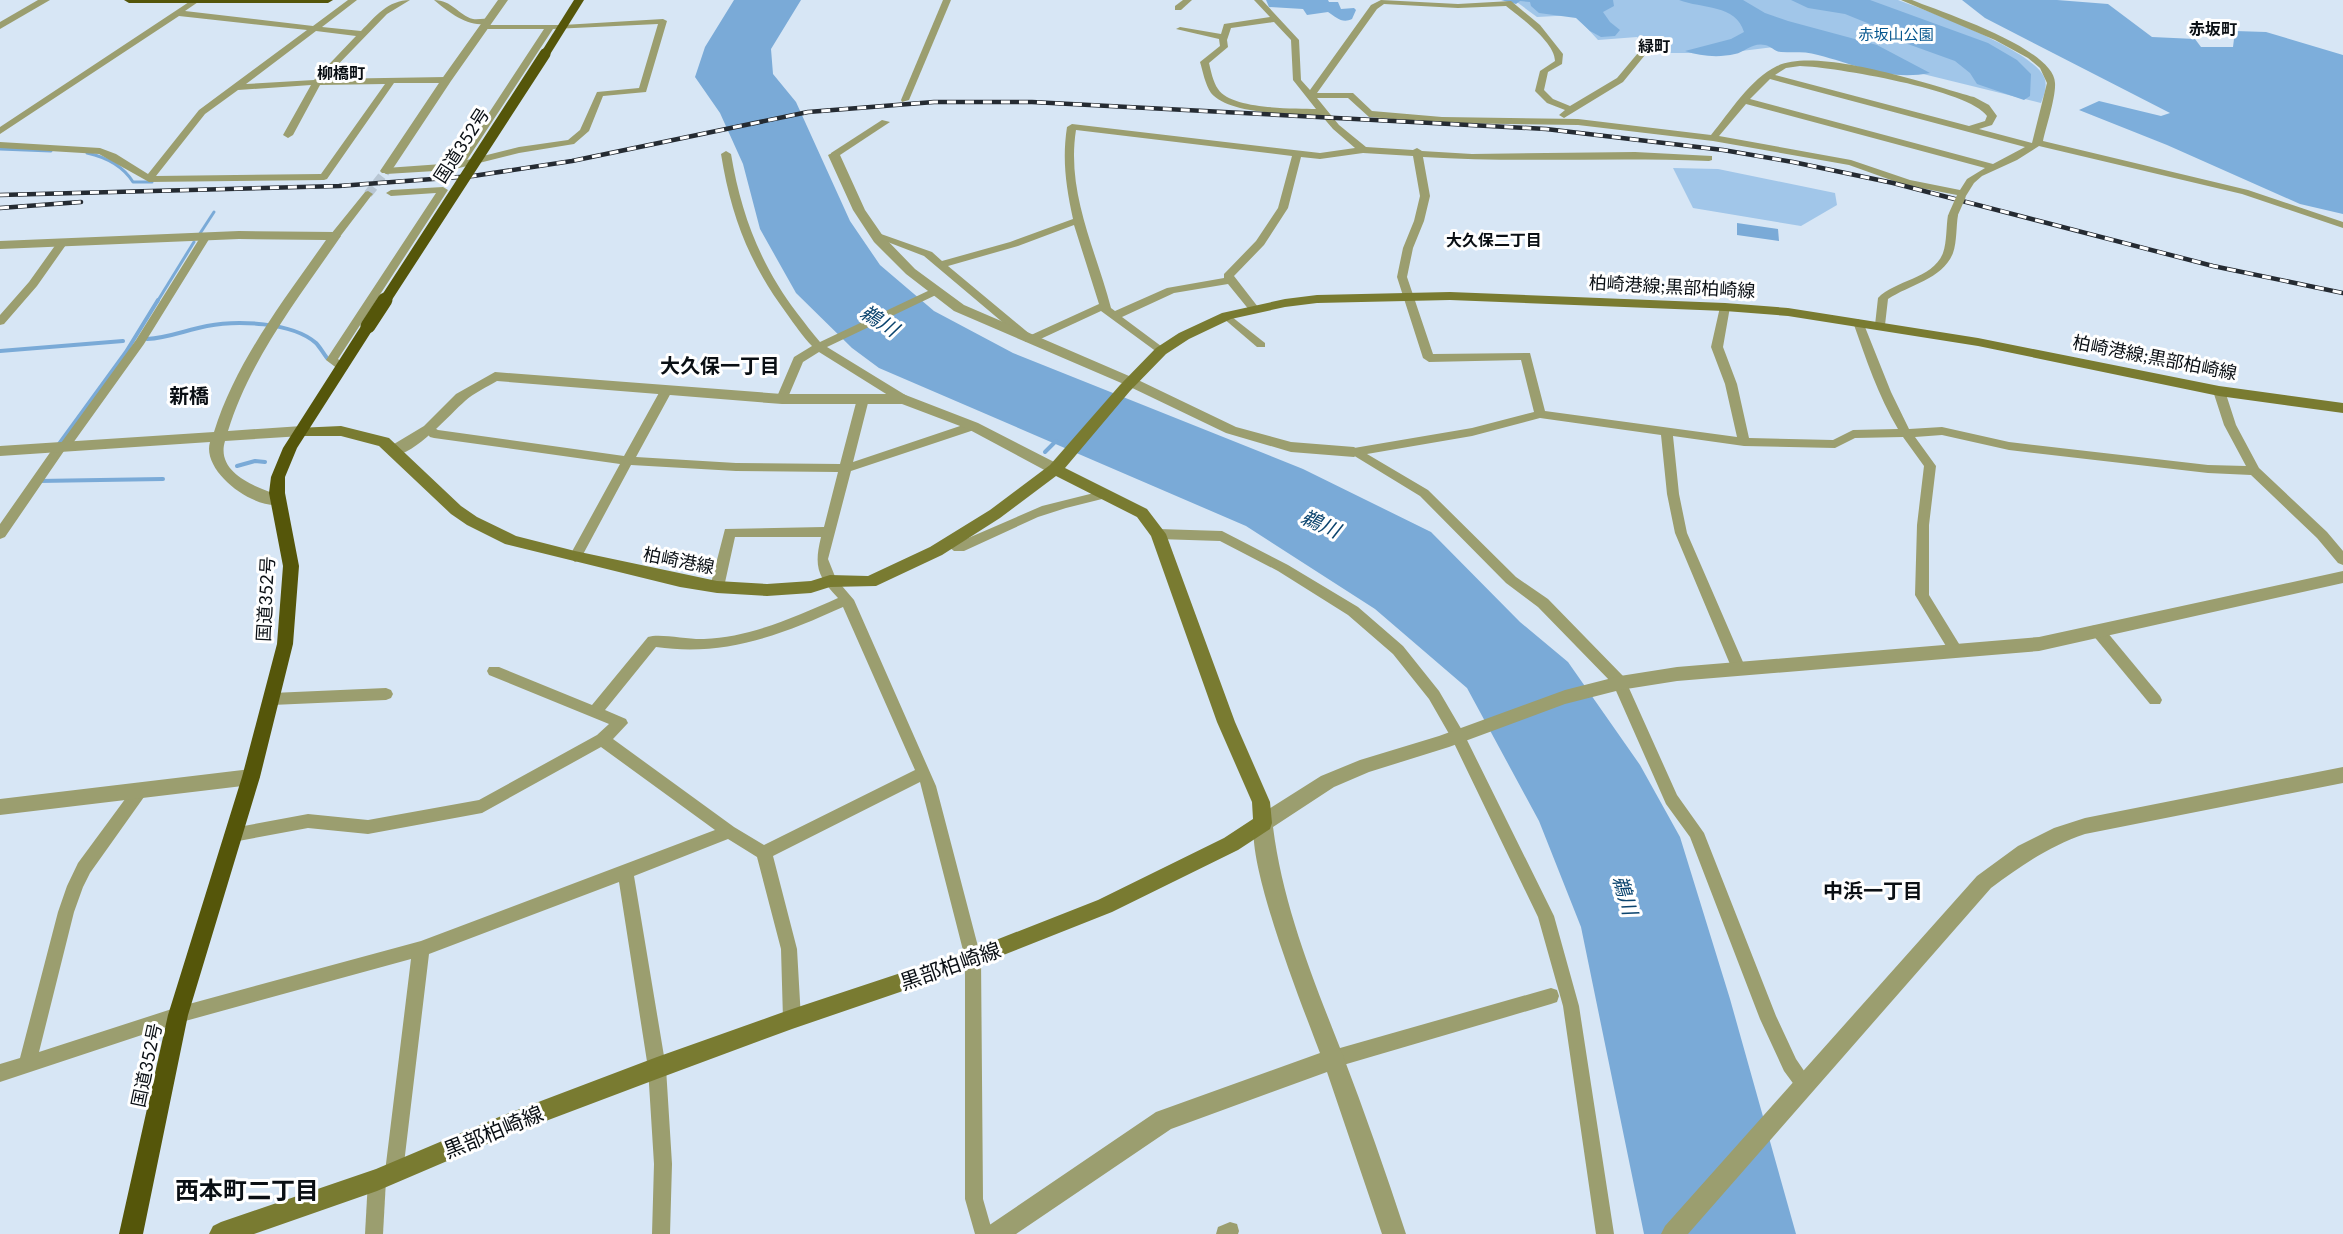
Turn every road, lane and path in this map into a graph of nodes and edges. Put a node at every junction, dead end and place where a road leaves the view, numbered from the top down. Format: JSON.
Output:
{"nodes":[{"id":1,"x":45,"y":0,"type":"edge"},
{"id":2,"x":129,"y":0,"type":"edge"},
{"id":3,"x":328,"y":0,"type":"edge"},
{"id":4,"x":353,"y":0,"type":"edge"},
{"id":5,"x":406,"y":0,"type":"edge"},
{"id":6,"x":438,"y":0,"type":"edge"},
{"id":7,"x":504,"y":0,"type":"edge"},
{"id":8,"x":579,"y":0,"type":"edge"},
{"id":9,"x":947,"y":0,"type":"edge"},
{"id":10,"x":1188,"y":0,"type":"edge"},
{"id":11,"x":1905,"y":0,"type":"edge"},
{"id":12,"x":196,"y":1,"type":"edge"},
{"id":13,"x":1260,"y":1,"type":"edge"},
{"id":14,"x":1178,"y":8,"type":"dead end"},
{"id":15,"x":178,"y":13,"type":"junction"},
{"id":16,"x":1275,"y":20,"type":"junction"},
{"id":17,"x":486,"y":24,"type":"junction"},
{"id":18,"x":0,"y":26,"type":"edge"},
{"id":19,"x":550,"y":27,"type":"junction"},
{"id":20,"x":563,"y":27,"type":"junction"},
{"id":21,"x":316,"y":28,"type":"junction"},
{"id":22,"x":1180,"y":29,"type":"dead end"},
{"id":23,"x":362,"y":34,"type":"junction"},
{"id":24,"x":1224,"y":38,"type":"junction"},
{"id":25,"x":1641,"y":55,"type":"dead end"},
{"id":26,"x":1769,"y":75,"type":"junction"},
{"id":27,"x":392,"y":80,"type":"junction"},
{"id":28,"x":446,"y":80,"type":"junction"},
{"id":29,"x":317,"y":82,"type":"junction"},
{"id":30,"x":237,"y":87,"type":"junction"},
{"id":31,"x":1310,"y":96,"type":"junction"},
{"id":32,"x":905,"y":99,"type":"dead end"},
{"id":33,"x":1746,"y":101,"type":"junction"},
{"id":34,"x":1570,"y":109,"type":"junction"},
{"id":35,"x":1325,"y":112,"type":"junction"},
{"id":36,"x":885,"y":122,"type":"dead end"},
{"id":37,"x":1557,"y":123,"type":"junction"},
{"id":38,"x":1969,"y":129,"type":"junction"},
{"id":39,"x":0,"y":131,"type":"edge"},
{"id":40,"x":288,"y":135,"type":"dead end"},
{"id":41,"x":1713,"y":138,"type":"junction"},
{"id":42,"x":2036,"y":144,"type":"junction"},
{"id":43,"x":0,"y":145,"type":"edge"},
{"id":44,"x":1363,"y":150,"type":"junction"},
{"id":45,"x":1417,"y":151,"type":"junction"},
{"id":46,"x":726,"y":154,"type":"dead end"},
{"id":47,"x":1297,"y":154,"type":"junction"},
{"id":48,"x":834,"y":155,"type":"joint"},
{"id":49,"x":1709,"y":158,"type":"dead end"},
{"id":50,"x":459,"y":165,"type":"junction"},
{"id":51,"x":1993,"y":167,"type":"junction"},
{"id":52,"x":386,"y":171,"type":"joint"},
{"id":53,"x":149,"y":179,"type":"junction"},
{"id":54,"x":391,"y":193,"type":"dead end"},
{"id":55,"x":368,"y":194,"type":"tunnel mouth"},
{"id":56,"x":1962,"y":195,"type":"junction"},
{"id":57,"x":1078,"y":220,"type":"junction"},
{"id":58,"x":2343,"y":225,"type":"edge"},
{"id":59,"x":206,"y":236,"type":"junction"},
{"id":60,"x":335,"y":236,"type":"junction"},
{"id":61,"x":877,"y":236,"type":"junction"},
{"id":62,"x":63,"y":242,"type":"junction"},
{"id":63,"x":0,"y":245,"type":"edge"},
{"id":64,"x":942,"y":264,"type":"junction"},
{"id":65,"x":1231,"y":280,"type":"junction"},
{"id":66,"x":931,"y":293,"type":"junction"},
{"id":67,"x":1407,"y":297,"type":"junction"},
{"id":68,"x":1105,"y":305,"type":"junction"},
{"id":69,"x":1725,"y":307,"type":"junction"},
{"id":70,"x":1254,"y":309,"type":"junction"},
{"id":71,"x":1114,"y":316,"type":"junction"},
{"id":72,"x":1227,"y":316,"type":"junction"},
{"id":73,"x":0,"y":322,"type":"edge"},
{"id":74,"x":1858,"y":322,"type":"junction"},
{"id":75,"x":1880,"y":325,"type":"junction"},
{"id":76,"x":1030,"y":340,"type":"junction"},
{"id":77,"x":822,"y":345,"type":"junction"},
{"id":78,"x":1261,"y":345,"type":"dead end"},
{"id":79,"x":1161,"y":351,"type":"junction"},
{"id":80,"x":342,"y":368,"type":"junction"},
{"id":81,"x":1128,"y":385,"type":"junction"},
{"id":82,"x":666,"y":391,"type":"junction"},
{"id":83,"x":2219,"y":391,"type":"junction"},
{"id":84,"x":782,"y":399,"type":"junction"},
{"id":85,"x":863,"y":399,"type":"junction"},
{"id":86,"x":903,"y":399,"type":"junction"},
{"id":87,"x":2343,"y":408,"type":"edge"},
{"id":88,"x":1540,"y":414,"type":"junction"},
{"id":89,"x":973,"y":426,"type":"junction"},
{"id":90,"x":429,"y":429,"type":"junction"},
{"id":91,"x":1666,"y":430,"type":"junction"},
{"id":92,"x":302,"y":431,"type":"junction"},
{"id":93,"x":1906,"y":433,"type":"junction"},
{"id":94,"x":219,"y":436,"type":"junction"},
{"id":95,"x":1744,"y":442,"type":"junction"},
{"id":96,"x":62,"y":447,"type":"junction"},
{"id":97,"x":0,"y":451,"type":"edge"},
{"id":98,"x":394,"y":451,"type":"junction"},
{"id":99,"x":1354,"y":452,"type":"junction"},
{"id":100,"x":628,"y":461,"type":"junction"},
{"id":101,"x":1059,"y":464,"type":"junction"},
{"id":102,"x":845,"y":468,"type":"junction"},
{"id":103,"x":2254,"y":471,"type":"junction"},
{"id":104,"x":1106,"y":494,"type":"junction"},
{"id":105,"x":278,"y":500,"type":"junction"},
{"id":106,"x":829,"y":532,"type":"junction"},
{"id":107,"x":0,"y":534,"type":"edge"},
{"id":108,"x":1158,"y":534,"type":"junction"},
{"id":109,"x":950,"y":543,"type":"junction"},
{"id":110,"x":575,"y":557,"type":"junction"},
{"id":111,"x":2343,"y":560,"type":"edge"},
{"id":112,"x":2343,"y":577,"type":"edge"},
{"id":113,"x":830,"y":581,"type":"junction"},
{"id":114,"x":717,"y":587,"type":"junction"},
{"id":115,"x":847,"y":600,"type":"junction"},
{"id":116,"x":2097,"y":630,"type":"junction"},
{"id":117,"x":1957,"y":652,"type":"junction"},
{"id":118,"x":1739,"y":669,"type":"junction"},
{"id":119,"x":494,"y":671,"type":"dead end"},
{"id":120,"x":1618,"y":681,"type":"junction"},
{"id":121,"x":386,"y":694,"type":"dead end"},
{"id":122,"x":272,"y":699,"type":"junction"},
{"id":123,"x":2156,"y":700,"type":"dead end"},
{"id":124,"x":595,"y":712,"type":"junction"},
{"id":125,"x":1458,"y":736,"type":"junction"},
{"id":126,"x":602,"y":739,"type":"junction"},
{"id":127,"x":922,"y":773,"type":"junction"},
{"id":128,"x":2343,"y":775,"type":"edge"},
{"id":129,"x":251,"y":777,"type":"junction"},
{"id":130,"x":139,"y":792,"type":"junction"},
{"id":131,"x":0,"y":807,"type":"edge"},
{"id":132,"x":1263,"y":823,"type":"junction"},
{"id":133,"x":729,"y":832,"type":"junction"},
{"id":134,"x":233,"y":835,"type":"junction"},
{"id":135,"x":764,"y":854,"type":"junction"},
{"id":136,"x":625,"y":872,"type":"junction"},
{"id":137,"x":421,"y":949,"type":"junction"},
{"id":138,"x":973,"y":958,"type":"junction"},
{"id":139,"x":1551,"y":996,"type":"dead end"},
{"id":140,"x":178,"y":1015,"type":"junction"},
{"id":141,"x":792,"y":1019,"type":"junction"},
{"id":142,"x":1334,"y":1059,"type":"junction"},
{"id":143,"x":27,"y":1064,"type":"junction"},
{"id":144,"x":657,"y":1068,"type":"junction"},
{"id":145,"x":0,"y":1073,"type":"edge"},
{"id":146,"x":1804,"y":1084,"type":"junction"},
{"id":147,"x":385,"y":1176,"type":"junction"},
{"id":148,"x":130,"y":1234,"type":"edge"},
{"id":149,"x":221,"y":1234,"type":"edge"},
{"id":150,"x":374,"y":1234,"type":"edge"},
{"id":151,"x":661,"y":1234,"type":"edge"},
{"id":152,"x":984,"y":1234,"type":"edge"},
{"id":153,"x":996,"y":1234,"type":"edge"},
{"id":154,"x":1394,"y":1234,"type":"edge"},
{"id":155,"x":1605,"y":1234,"type":"edge"},
{"id":156,"x":1673,"y":1234,"type":"edge"}],
"edges":[{"from":1,"to":18,"type":"street"},
{"from":2,"to":12,"type":"highway"},
{"from":3,"to":12,"type":"highway"},
{"from":4,"to":21,"type":"street"},
{"from":5,"to":23,"type":"street"},
{"from":6,"to":17,"type":"street"},
{"from":7,"to":17,"type":"street"},
{"from":8,"to":20,"type":"highway","name":"国道352号"},
{"from":9,"to":32,"type":"street"},
{"from":10,"to":14,"type":"street"},
{"from":11,"to":42,"type":"street"},
{"from":12,"to":15,"type":"street"},
{"from":13,"to":16,"type":"street"},
{"from":15,"to":21,"type":"street"},
{"from":15,"to":39,"type":"street"},
{"from":16,"to":24,"type":"street"},
{"from":16,"to":31,"type":"street"},
{"from":17,"to":19,"type":"street"},
{"from":17,"to":28,"type":"street"},
{"from":19,"to":20,"type":"street"},
{"from":19,"to":50,"type":"street"},
{"from":20,"to":50,"type":"street"},
{"from":20,"to":80,"type":"highway","name":"国道352号","bridge":true},
{"from":21,"to":23,"type":"street"},
{"from":21,"to":30,"type":"street"},
{"from":22,"to":24,"type":"street"},
{"from":23,"to":29,"type":"street"},
{"from":24,"to":35,"type":"street"},
{"from":25,"to":34,"type":"street"},
{"from":26,"to":33,"type":"street"},
{"from":26,"to":38,"type":"street"},
{"from":26,"to":38,"type":"street"},
{"from":27,"to":28,"type":"street"},
{"from":27,"to":29,"type":"street"},
{"from":27,"to":53,"type":"street"},
{"from":28,"to":52,"type":"street"},
{"from":29,"to":30,"type":"street"},
{"from":29,"to":40,"type":"street"},
{"from":30,"to":53,"type":"street"},
{"from":31,"to":34,"type":"street"},
{"from":31,"to":35,"type":"street"},
{"from":31,"to":37,"type":"street"},
{"from":33,"to":41,"type":"street"},
{"from":33,"to":51,"type":"street"},
{"from":34,"to":37,"type":"street"},
{"from":35,"to":44,"type":"street"},
{"from":36,"to":48,"type":"street"},
{"from":37,"to":41,"type":"street"},
{"from":38,"to":42,"type":"street"},
{"from":41,"to":56,"type":"street"},
{"from":42,"to":51,"type":"street"},
{"from":42,"to":58,"type":"street"},
{"from":43,"to":53,"type":"street"},
{"from":44,"to":45,"type":"street"},
{"from":44,"to":47,"type":"street"},
{"from":45,"to":49,"type":"street"},
{"from":45,"to":67,"type":"street"},
{"from":46,"to":77,"type":"street"},
{"from":47,"to":57,"type":"street"},
{"from":47,"to":65,"type":"street"},
{"from":48,"to":61,"type":"street"},
{"from":50,"to":52,"type":"street"},
{"from":51,"to":56,"type":"street"},
{"from":54,"to":80,"type":"street"},
{"from":55,"to":60,"type":"street"},
{"from":56,"to":75,"type":"street","bridge":true},
{"from":57,"to":64,"type":"street"},
{"from":57,"to":68,"type":"street"},
{"from":59,"to":60,"type":"street"},
{"from":59,"to":62,"type":"street"},
{"from":59,"to":96,"type":"street"},
{"from":60,"to":94,"type":"street"},
{"from":61,"to":64,"type":"street"},
{"from":61,"to":66,"type":"street"},
{"from":62,"to":63,"type":"street"},
{"from":62,"to":73,"type":"street"},
{"from":64,"to":76,"type":"street"},
{"from":65,"to":70,"type":"street"},
{"from":65,"to":71,"type":"street"},
{"from":66,"to":76,"type":"street"},
{"from":66,"to":77,"type":"street"},
{"from":67,"to":69,"type":"main road","name":"柏崎港線;黒部柏崎線"},
{"from":67,"to":70,"type":"main road","name":"柏崎港線;黒部柏崎線"},
{"from":67,"to":88,"type":"street"},
{"from":68,"to":71,"type":"street"},
{"from":68,"to":76,"type":"street"},
{"from":69,"to":74,"type":"main road","name":"柏崎港線;黒部柏崎線"},
{"from":69,"to":95,"type":"street"},
{"from":70,"to":72,"type":"main road","name":"柏崎港線;黒部柏崎線"},
{"from":71,"to":79,"type":"street"},
{"from":72,"to":78,"type":"street"},
{"from":72,"to":79,"type":"main road","name":"柏崎港線;黒部柏崎線"},
{"from":74,"to":75,"type":"main road","name":"柏崎港線;黒部柏崎線"},
{"from":74,"to":93,"type":"street"},
{"from":75,"to":83,"type":"main road","name":"柏崎港線;黒部柏崎線"},
{"from":76,"to":81,"type":"street"},
{"from":77,"to":84,"type":"street"},
{"from":77,"to":86,"type":"street"},
{"from":79,"to":81,"type":"main road","name":"柏崎港線;黒部柏崎線"},
{"from":80,"to":92,"type":"highway","name":"国道352号"},
{"from":81,"to":99,"type":"street"},
{"from":81,"to":101,"type":"main road","name":"柏崎港線;黒部柏崎線"},
{"from":82,"to":84,"type":"street"},
{"from":82,"to":90,"type":"street"},
{"from":82,"to":100,"type":"street"},
{"from":83,"to":87,"type":"main road","name":"柏崎港線;黒部柏崎線"},
{"from":83,"to":103,"type":"street"},
{"from":84,"to":85,"type":"street"},
{"from":85,"to":86,"type":"street"},
{"from":85,"to":102,"type":"street"},
{"from":86,"to":89,"type":"street"},
{"from":88,"to":91,"type":"street"},
{"from":88,"to":99,"type":"street"},
{"from":89,"to":101,"type":"street"},
{"from":89,"to":102,"type":"street"},
{"from":90,"to":98,"type":"street"},
{"from":90,"to":100,"type":"street"},
{"from":91,"to":95,"type":"street"},
{"from":91,"to":118,"type":"street"},
{"from":92,"to":94,"type":"street"},
{"from":92,"to":98,"type":"main road","name":"柏崎港線"},
{"from":92,"to":105,"type":"highway","name":"国道352号"},
{"from":93,"to":95,"type":"street"},
{"from":93,"to":103,"type":"street"},
{"from":93,"to":117,"type":"street"},
{"from":94,"to":96,"type":"street"},
{"from":94,"to":105,"type":"street"},
{"from":96,"to":97,"type":"street"},
{"from":96,"to":107,"type":"street"},
{"from":98,"to":110,"type":"main road","name":"柏崎港線"},
{"from":99,"to":120,"type":"street"},
{"from":100,"to":102,"type":"street"},
{"from":100,"to":110,"type":"street"},
{"from":101,"to":104,"type":"main road"},
{"from":101,"to":109,"type":"main road","name":"柏崎港線"},
{"from":102,"to":106,"type":"street"},
{"from":103,"to":111,"type":"street"},
{"from":104,"to":108,"type":"main road"},
{"from":104,"to":109,"type":"street"},
{"from":105,"to":122,"type":"highway","name":"国道352号"},
{"from":106,"to":113,"type":"street"},
{"from":106,"to":114,"type":"street"},
{"from":108,"to":125,"type":"street"},
{"from":108,"to":132,"type":"main road"},
{"from":109,"to":113,"type":"main road","name":"柏崎港線"},
{"from":110,"to":114,"type":"main road","name":"柏崎港線"},
{"from":112,"to":116,"type":"street"},
{"from":113,"to":114,"type":"main road","name":"柏崎港線"},
{"from":113,"to":115,"type":"street"},
{"from":115,"to":124,"type":"street"},
{"from":115,"to":127,"type":"street"},
{"from":116,"to":117,"type":"street"},
{"from":116,"to":123,"type":"street"},
{"from":117,"to":118,"type":"street"},
{"from":118,"to":120,"type":"street"},
{"from":119,"to":124,"type":"street"},
{"from":120,"to":125,"type":"street"},
{"from":120,"to":146,"type":"street"},
{"from":121,"to":122,"type":"street"},
{"from":122,"to":129,"type":"highway","name":"国道352号"},
{"from":124,"to":126,"type":"street"},
{"from":125,"to":132,"type":"street"},
{"from":125,"to":155,"type":"street"},
{"from":126,"to":133,"type":"street"},
{"from":126,"to":134,"type":"street"},
{"from":127,"to":135,"type":"street"},
{"from":127,"to":138,"type":"street"},
{"from":128,"to":146,"type":"street"},
{"from":129,"to":130,"type":"street"},
{"from":129,"to":134,"type":"highway","name":"国道352号"},
{"from":130,"to":131,"type":"street"},
{"from":130,"to":143,"type":"street"},
{"from":132,"to":138,"type":"main road","name":"黒部柏崎線"},
{"from":132,"to":142,"type":"street"},
{"from":133,"to":135,"type":"street"},
{"from":133,"to":136,"type":"street"},
{"from":134,"to":140,"type":"highway","name":"国道352号"},
{"from":135,"to":141,"type":"street"},
{"from":136,"to":137,"type":"street"},
{"from":136,"to":144,"type":"street"},
{"from":137,"to":140,"type":"street"},
{"from":137,"to":147,"type":"street"},
{"from":138,"to":141,"type":"main road","name":"黒部柏崎線"},
{"from":138,"to":152,"type":"street"},
{"from":139,"to":142,"type":"street"},
{"from":140,"to":143,"type":"street"},
{"from":140,"to":148,"type":"highway","name":"国道352号"},
{"from":141,"to":144,"type":"main road","name":"黒部柏崎線"},
{"from":142,"to":153,"type":"street"},
{"from":142,"to":154,"type":"street"},
{"from":143,"to":145,"type":"street"},
{"from":144,"to":147,"type":"main road","name":"黒部柏崎線"},
{"from":144,"to":151,"type":"street"},
{"from":146,"to":156,"type":"street"},
{"from":147,"to":149,"type":"main road","name":"黒部柏崎線"},
{"from":147,"to":150,"type":"street"}]}
